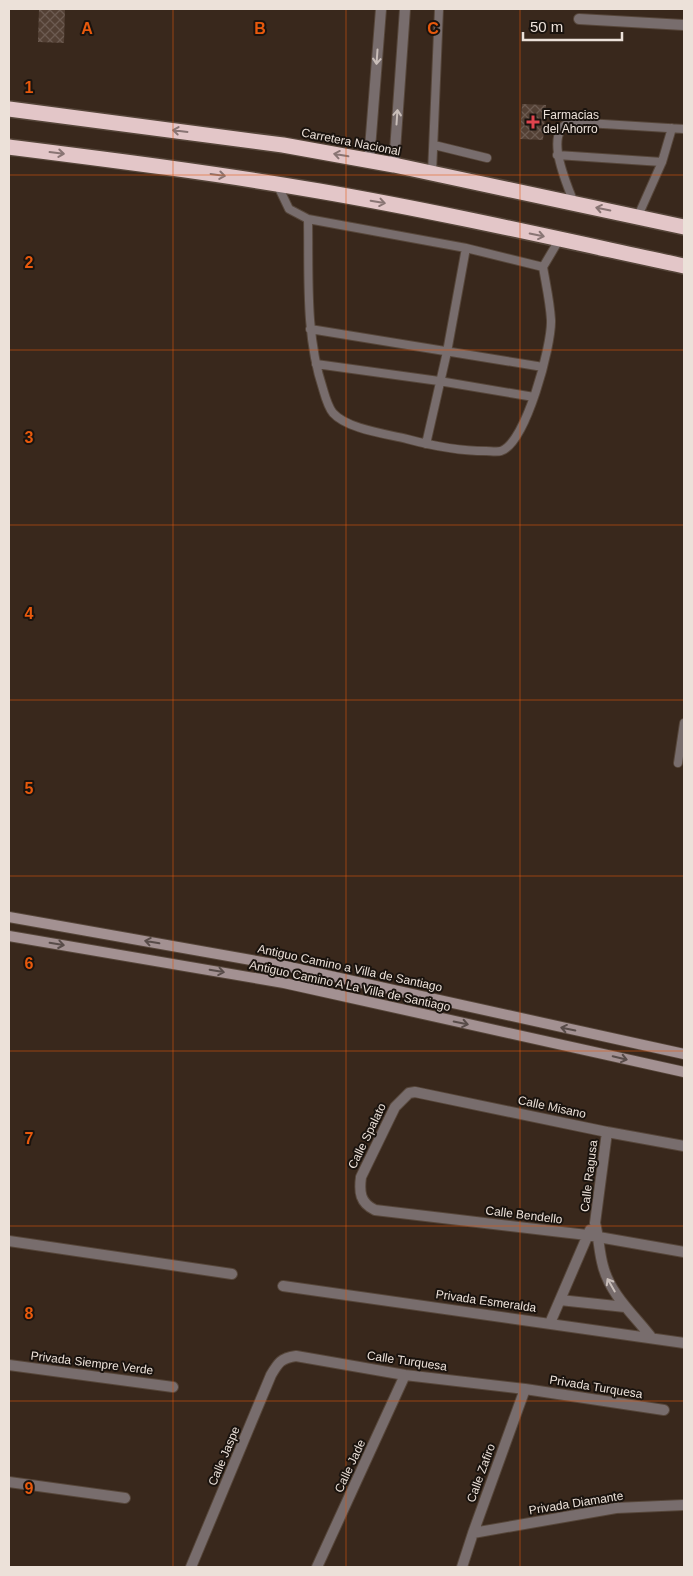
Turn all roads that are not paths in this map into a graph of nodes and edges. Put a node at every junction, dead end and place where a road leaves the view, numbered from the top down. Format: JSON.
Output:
{"nodes":[{"id":1,"x":380,"y":9,"type":"edge"},
{"id":2,"x":405,"y":9,"type":"edge"},
{"id":3,"x":439,"y":9,"type":"edge"},
{"id":4,"x":578,"y":19,"type":"dead end"},
{"id":5,"x":684,"y":26,"type":"edge"},
{"id":6,"x":9,"y":109,"type":"edge"},
{"id":7,"x":672,"y":128,"type":"junction"},
{"id":8,"x":684,"y":129,"type":"edge"},
{"id":9,"x":434,"y":145,"type":"junction"},
{"id":10,"x":9,"y":147,"type":"edge"},
{"id":11,"x":557,"y":155,"type":"junction"},
{"id":12,"x":487,"y":158,"type":"dead end"},
{"id":13,"x":369,"y":161,"type":"junction"},
{"id":14,"x":662,"y":162,"type":"junction"},
{"id":15,"x":394,"y":165,"type":"junction"},
{"id":16,"x":432,"y":173,"type":"junction"},
{"id":17,"x":277,"y":184,"type":"junction"},
{"id":18,"x":574,"y":203,"type":"junction"},
{"id":19,"x":638,"y":216,"type":"junction"},
{"id":20,"x":308,"y":219,"type":"junction"},
{"id":21,"x":684,"y":227,"type":"edge"},
{"id":22,"x":559,"y":240,"type":"junction"},
{"id":23,"x":466,"y":248,"type":"junction"},
{"id":24,"x":684,"y":266,"type":"edge"},
{"id":25,"x":543,"y":267,"type":"junction"},
{"id":26,"x":310,"y":329,"type":"junction"},
{"id":27,"x":447,"y":352,"type":"junction"},
{"id":28,"x":316,"y":364,"type":"junction"},
{"id":29,"x":543,"y":366,"type":"junction"},
{"id":30,"x":440,"y":381,"type":"junction"},
{"id":31,"x":534,"y":396,"type":"junction"},
{"id":32,"x":426,"y":444,"type":"junction"},
{"id":33,"x":684,"y":722,"type":"edge"},
{"id":34,"x":678,"y":763,"type":"dead end"},
{"id":35,"x":9,"y":918,"type":"edge"},
{"id":36,"x":9,"y":936,"type":"edge"},
{"id":37,"x":684,"y":1054,"type":"edge"},
{"id":38,"x":684,"y":1072,"type":"edge"},
{"id":39,"x":416,"y":1092,"type":"joint"},
{"id":40,"x":607,"y":1132,"type":"junction"},
{"id":41,"x":684,"y":1146,"type":"edge"},
{"id":42,"x":363,"y":1202,"type":"joint"},
{"id":43,"x":595,"y":1223,"type":"junction"},
{"id":44,"x":587,"y":1235,"type":"junction"},
{"id":45,"x":599,"y":1237,"type":"junction"},
{"id":46,"x":9,"y":1241,"type":"edge"},
{"id":47,"x":684,"y":1252,"type":"edge"},
{"id":48,"x":232,"y":1274,"type":"dead end"},
{"id":49,"x":284,"y":1286,"type":"dead end"},
{"id":50,"x":560,"y":1300,"type":"junction"},
{"id":51,"x":625,"y":1307,"type":"junction"},
{"id":52,"x":550,"y":1323,"type":"junction"},
{"id":53,"x":651,"y":1337,"type":"junction"},
{"id":54,"x":684,"y":1343,"type":"edge"},
{"id":55,"x":285,"y":1357,"type":"joint"},
{"id":56,"x":9,"y":1365,"type":"edge"},
{"id":57,"x":405,"y":1375,"type":"junction"},
{"id":58,"x":173,"y":1386,"type":"dead end"},
{"id":59,"x":525,"y":1389,"type":"junction"},
{"id":60,"x":664,"y":1410,"type":"dead end"},
{"id":61,"x":9,"y":1482,"type":"edge"},
{"id":62,"x":125,"y":1498,"type":"dead end"},
{"id":63,"x":684,"y":1505,"type":"edge"},
{"id":64,"x":473,"y":1532,"type":"junction"},
{"id":65,"x":191,"y":1567,"type":"edge"},
{"id":66,"x":317,"y":1567,"type":"edge"},
{"id":67,"x":462,"y":1567,"type":"edge"}],
"edges":[{"from":1,"to":13,"type":"street","one_way":true},
{"from":15,"to":2,"type":"street","one_way":true},
{"from":3,"to":9,"type":"lane"},
{"from":4,"to":5,"type":"street"},
{"from":13,"to":6,"type":"highway","name":"Carretera Nacional","one_way":true},
{"from":7,"to":8,"type":"lane"},
{"from":7,"to":11,"type":"lane"},
{"from":7,"to":14,"type":"lane"},
{"from":9,"to":12,"type":"lane"},
{"from":9,"to":16,"type":"lane"},
{"from":10,"to":17,"type":"highway","one_way":true},
{"from":11,"to":14,"type":"lane"},
{"from":11,"to":18,"type":"lane"},
{"from":13,"to":15,"type":"highway","name":"Carretera Nacional"},
{"from":14,"to":19,"type":"lane"},
{"from":15,"to":16,"type":"highway","name":"Carretera Nacional"},
{"from":16,"to":18,"type":"highway","name":"Carretera Nacional"},
{"from":17,"to":20,"type":"lane"},
{"from":17,"to":22,"type":"highway","one_way":true},
{"from":19,"to":18,"type":"highway","name":"Carretera Nacional","one_way":true},
{"from":19,"to":21,"type":"highway","name":"Carretera Nacional"},
{"from":20,"to":23,"type":"lane"},
{"from":20,"to":26,"type":"lane"},
{"from":22,"to":24,"type":"highway"},
{"from":22,"to":25,"type":"lane"},
{"from":23,"to":25,"type":"lane"},
{"from":23,"to":27,"type":"lane"},
{"from":25,"to":29,"type":"lane"},
{"from":26,"to":27,"type":"lane"},
{"from":26,"to":28,"type":"lane"},
{"from":27,"to":29,"type":"lane"},
{"from":27,"to":30,"type":"lane"},
{"from":28,"to":30,"type":"lane"},
{"from":28,"to":32,"type":"lane"},
{"from":29,"to":31,"type":"lane"},
{"from":30,"to":31,"type":"lane"},
{"from":30,"to":32,"type":"lane"},
{"from":31,"to":32,"type":"lane"},
{"from":33,"to":34,"type":"lane"},
{"from":37,"to":35,"type":"street","name":"Antiguo Camino a Villa de Santiago","one_way":true},
{"from":36,"to":38,"type":"street","name":"Antiguo Camino A La Villa de Santiago","one_way":true},
{"from":39,"to":40,"type":"street","name":"Calle Misano"},
{"from":39,"to":42,"type":"street","name":"Calle Spalato"},
{"from":40,"to":41,"type":"street","name":"Calle Misano"},
{"from":40,"to":43,"type":"street","name":"Calle Ragusa"},
{"from":42,"to":44,"type":"street","name":"Calle Bendello"},
{"from":43,"to":44,"type":"street","name":"Calle Ragusa"},
{"from":43,"to":45,"type":"street","name":"Calle Ragusa"},
{"from":44,"to":45,"type":"street","name":"Calle Bendello"},
{"from":44,"to":50,"type":"street","name":"Calle Ragusa"},
{"from":45,"to":47,"type":"street","name":"Calle Bendello"},
{"from":51,"to":45,"type":"street","name":"Calle Ragusa","one_way":true},
{"from":46,"to":48,"type":"street"},
{"from":49,"to":52,"type":"street","name":"Privada Esmeralda"},
{"from":50,"to":51,"type":"street"},
{"from":50,"to":52,"type":"street","name":"Calle Ragusa"},
{"from":51,"to":53,"type":"street","name":"Calle Ragusa"},
{"from":52,"to":53,"type":"street","name":"Privada Esmeralda"},
{"from":53,"to":54,"type":"street","name":"Privada Esmeralda"},
{"from":55,"to":57,"type":"street","name":"Calle Turquesa"},
{"from":55,"to":65,"type":"street","name":"Calle Jaspe"},
{"from":56,"to":58,"type":"street","name":"Privada Siempre Verde"},
{"from":57,"to":59,"type":"street","name":"Calle Turquesa"},
{"from":57,"to":66,"type":"street","name":"Calle Jade"},
{"from":59,"to":60,"type":"street","name":"Privada Turquesa"},
{"from":59,"to":64,"type":"street","name":"Calle Zafiro"},
{"from":61,"to":62,"type":"street"},
{"from":63,"to":64,"type":"street","name":"Privada Diamante"},
{"from":64,"to":67,"type":"street","name":"Calle Zafiro"}]}
